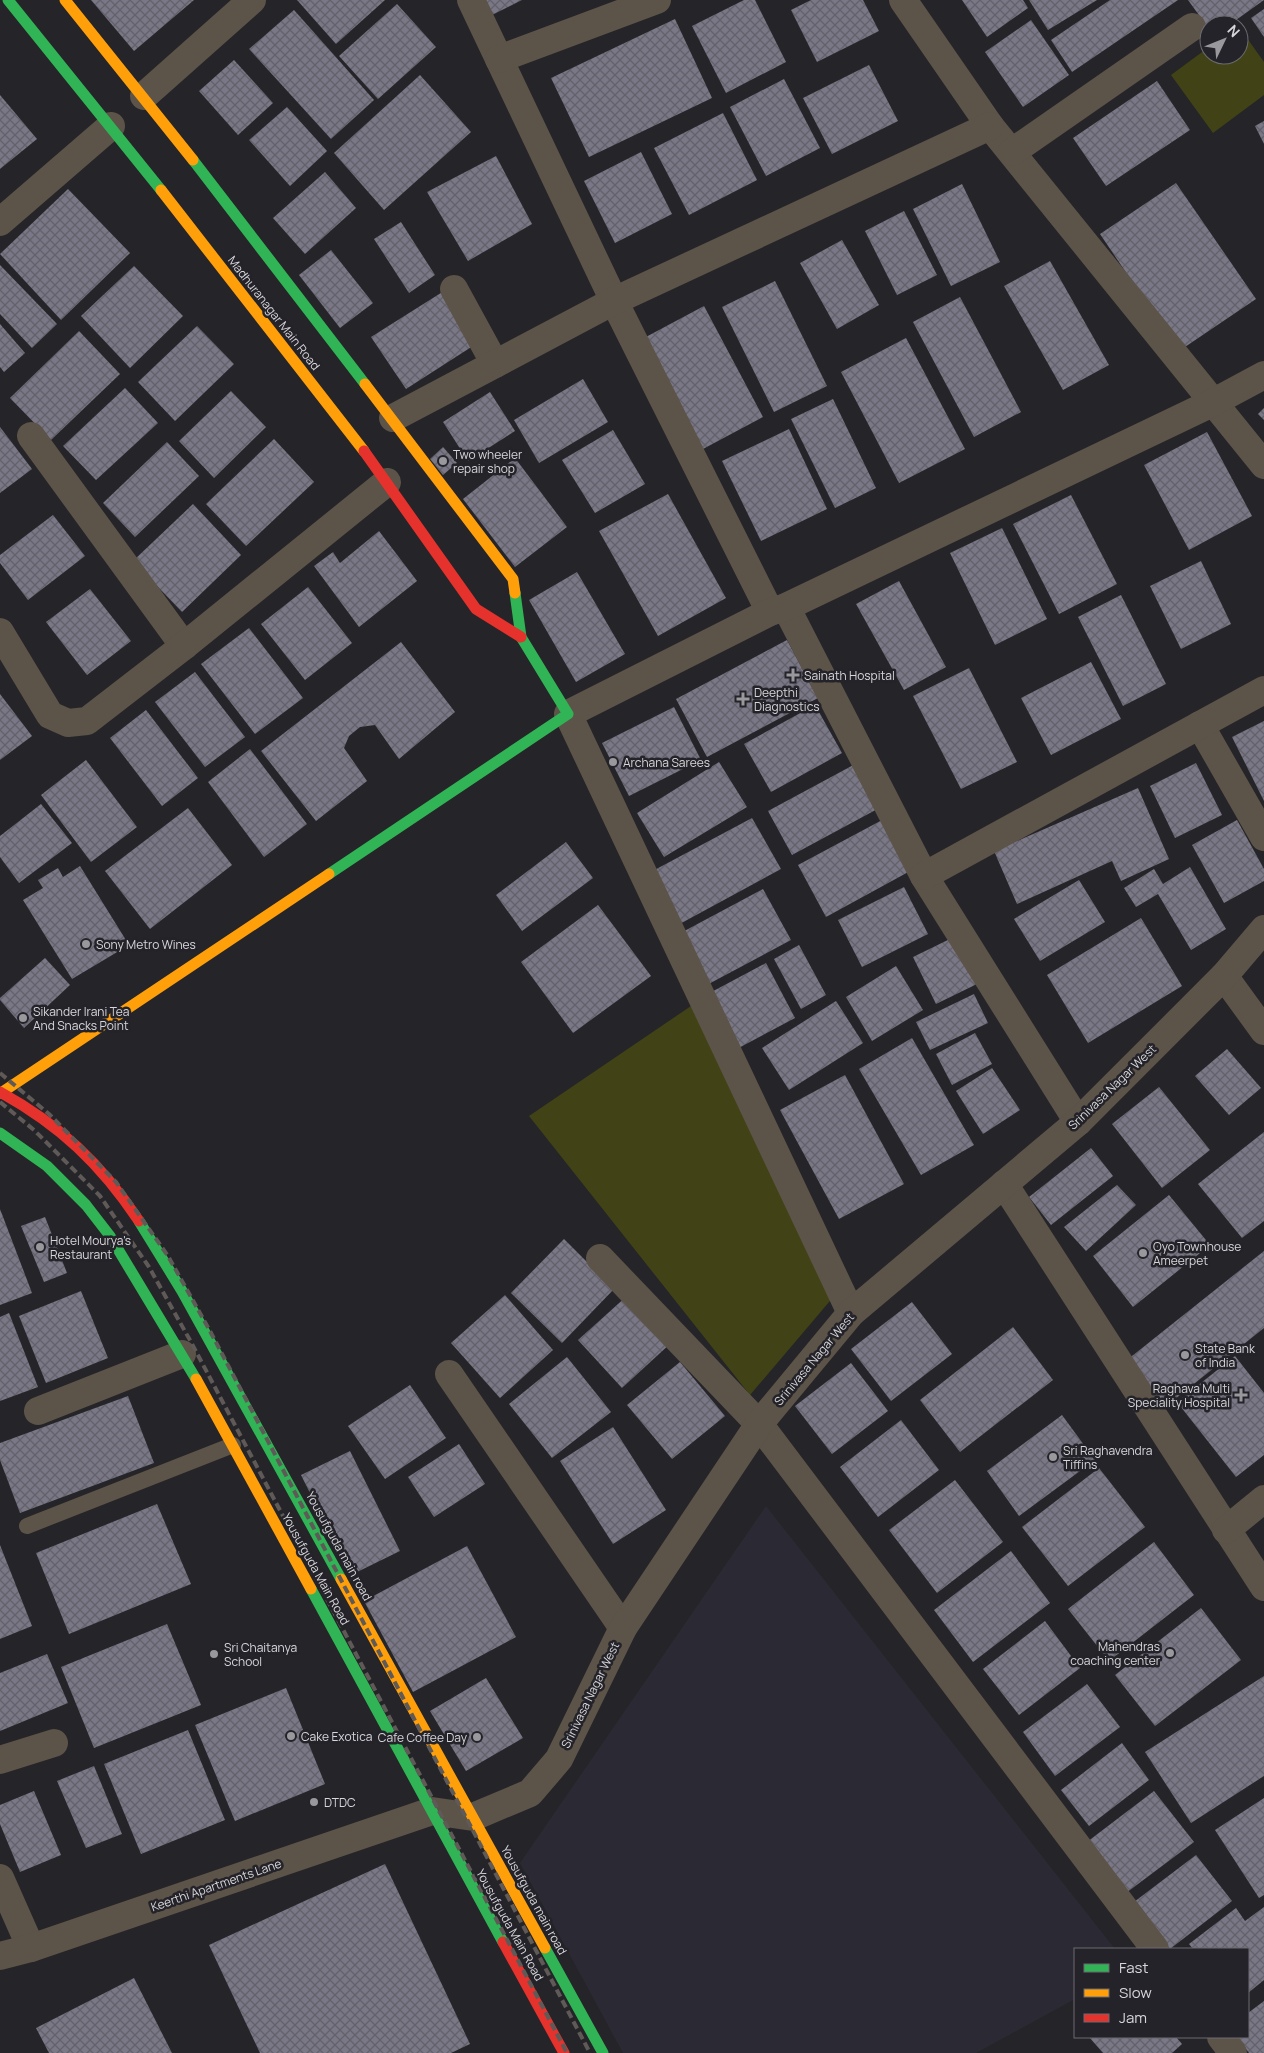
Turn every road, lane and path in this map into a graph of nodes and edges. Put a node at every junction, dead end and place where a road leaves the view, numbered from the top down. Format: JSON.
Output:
{"nodes":[{"id":1,"x":8,"y":0,"type":"edge"},
{"id":2,"x":65,"y":0,"type":"edge"},
{"id":3,"x":252,"y":0,"type":"edge"},
{"id":4,"x":471,"y":0,"type":"edge"},
{"id":5,"x":658,"y":0,"type":"edge"},
{"id":6,"x":903,"y":0,"type":"edge"},
{"id":7,"x":1192,"y":27,"type":"dead end"},
{"id":8,"x":499,"y":59,"type":"junction"},
{"id":9,"x":144,"y":96,"type":"junction"},
{"id":10,"x":110,"y":126,"type":"junction"},
{"id":11,"x":990,"y":126,"type":"junction"},
{"id":12,"x":1012,"y":152,"type":"junction"},
{"id":13,"x":0,"y":222,"type":"edge"},
{"id":14,"x":454,"y":289,"type":"dead end"},
{"id":15,"x":614,"y":302,"type":"junction"},
{"id":16,"x":495,"y":364,"type":"junction"},
{"id":17,"x":1264,"y":375,"type":"edge"},
{"id":18,"x":1212,"y":402,"type":"junction"},
{"id":19,"x":393,"y":418,"type":"junction"},
{"id":20,"x":31,"y":436,"type":"dead end"},
{"id":21,"x":1264,"y":465,"type":"edge"},
{"id":22,"x":387,"y":482,"type":"junction"},
{"id":23,"x":778,"y":610,"type":"junction"},
{"id":24,"x":0,"y":632,"type":"edge"},
{"id":25,"x":521,"y":636,"type":"junction"},
{"id":26,"x":184,"y":646,"type":"junction"},
{"id":27,"x":1264,"y":690,"type":"edge"},
{"id":28,"x":568,"y":714,"type":"junction"},
{"id":29,"x":1200,"y":725,"type":"junction"},
{"id":30,"x":1264,"y":837,"type":"edge"},
{"id":31,"x":924,"y":876,"type":"junction"},
{"id":32,"x":1264,"y":929,"type":"edge"},
{"id":33,"x":1224,"y":976,"type":"junction"},
{"id":34,"x":1264,"y":1031,"type":"edge"},
{"id":35,"x":0,"y":1093,"type":"edge"},
{"id":36,"x":1078,"y":1122,"type":"junction"},
{"id":37,"x":0,"y":1133,"type":"edge"},
{"id":38,"x":1004,"y":1184,"type":"junction"},
{"id":39,"x":600,"y":1258,"type":"dead end"},
{"id":40,"x":851,"y":1313,"type":"junction"},
{"id":41,"x":182,"y":1354,"type":"junction"},
{"id":42,"x":449,"y":1374,"type":"dead end"},
{"id":43,"x":38,"y":1411,"type":"dead end"},
{"id":44,"x":759,"y":1424,"type":"junction"},
{"id":45,"x":233,"y":1446,"type":"junction"},
{"id":46,"x":1264,"y":1499,"type":"edge"},
{"id":47,"x":27,"y":1526,"type":"dead end"},
{"id":48,"x":1226,"y":1530,"type":"junction"},
{"id":49,"x":1264,"y":1587,"type":"edge"},
{"id":50,"x":623,"y":1628,"type":"junction"},
{"id":51,"x":54,"y":1743,"type":"dead end"},
{"id":52,"x":0,"y":1760,"type":"edge"},
{"id":53,"x":432,"y":1811,"type":"junction"},
{"id":54,"x":473,"y":1817,"type":"junction"},
{"id":55,"x":0,"y":1878,"type":"edge"},
{"id":56,"x":31,"y":1948,"type":"junction"},
{"id":57,"x":1154,"y":1948,"type":"edge"},
{"id":58,"x":0,"y":1956,"type":"edge"},
{"id":59,"x":1222,"y":2038,"type":"edge"},
{"id":60,"x":564,"y":2053,"type":"edge"},
{"id":61,"x":603,"y":2053,"type":"edge"},
{"id":62,"x":1233,"y":2053,"type":"edge"}],
"edges":[{"from":1,"to":10,"type":"street","name":"Madhuranagar Main Road"},
{"from":2,"to":9,"type":"street","name":"Madhuranagar Main Road"},
{"from":3,"to":9,"type":"street"},
{"from":4,"to":8,"type":"street"},
{"from":5,"to":8,"type":"street"},
{"from":6,"to":11,"type":"street"},
{"from":7,"to":12,"type":"street"},
{"from":8,"to":15,"type":"street"},
{"from":9,"to":19,"type":"street","name":"Madhuranagar Main Road"},
{"from":10,"to":13,"type":"street"},
{"from":10,"to":22,"type":"street","name":"Madhuranagar Main Road"},
{"from":11,"to":12,"type":"street"},
{"from":11,"to":15,"type":"street"},
{"from":12,"to":18,"type":"street"},
{"from":14,"to":16,"type":"street"},
{"from":15,"to":16,"type":"street"},
{"from":15,"to":23,"type":"street"},
{"from":16,"to":19,"type":"street"},
{"from":17,"to":18,"type":"street"},
{"from":18,"to":21,"type":"street"},
{"from":18,"to":23,"type":"street"},
{"from":19,"to":25,"type":"street","name":"Madhuranagar Main Road"},
{"from":20,"to":26,"type":"street"},
{"from":22,"to":25,"type":"street","name":"Madhuranagar Main Road"},
{"from":22,"to":26,"type":"street"},
{"from":23,"to":28,"type":"street"},
{"from":23,"to":31,"type":"street"},
{"from":24,"to":26,"type":"street"},
{"from":25,"to":28,"type":"street","name":"Madhuranagar Main Road"},
{"from":27,"to":29,"type":"street"},
{"from":28,"to":35,"type":"street"},
{"from":28,"to":40,"type":"street"},
{"from":29,"to":30,"type":"street"},
{"from":29,"to":31,"type":"street"},
{"from":31,"to":36,"type":"street"},
{"from":32,"to":33,"type":"street","name":"Srinivasa Nagar West"},
{"from":33,"to":34,"type":"street"},
{"from":33,"to":36,"type":"street","name":"Srinivasa Nagar West"},
{"from":35,"to":54,"type":"street","name":"Yousufguda main road"},
{"from":36,"to":38,"type":"street","name":"Srinivasa Nagar West"},
{"from":37,"to":41,"type":"street","name":"Yousufguda Main Road"},
{"from":38,"to":40,"type":"street","name":"Srinivasa Nagar West"},
{"from":38,"to":48,"type":"street"},
{"from":39,"to":44,"type":"street"},
{"from":40,"to":44,"type":"street","name":"Srinivasa Nagar West"},
{"from":41,"to":43,"type":"street"},
{"from":41,"to":45,"type":"street","name":"Yousufguda Main Road"},
{"from":42,"to":50,"type":"street"},
{"from":44,"to":50,"type":"street","name":"Srinivasa Nagar West"},
{"from":44,"to":57,"type":"street"},
{"from":45,"to":47,"type":"lane"},
{"from":45,"to":53,"type":"street","name":"Yousufguda Main Road"},
{"from":46,"to":48,"type":"street"},
{"from":48,"to":49,"type":"street"},
{"from":50,"to":54,"type":"street","name":"Srinivasa Nagar West"},
{"from":51,"to":52,"type":"street"},
{"from":53,"to":54,"type":"street"},
{"from":53,"to":56,"type":"street","name":"Keerthi Apartments Lane"},
{"from":53,"to":60,"type":"street","name":"Yousufguda Main Road"},
{"from":54,"to":61,"type":"street","name":"Yousufguda main road"},
{"from":55,"to":56,"type":"street"},
{"from":56,"to":58,"type":"street","name":"Keerthi Apartments Lane"},
{"from":59,"to":62,"type":"street"}]}
